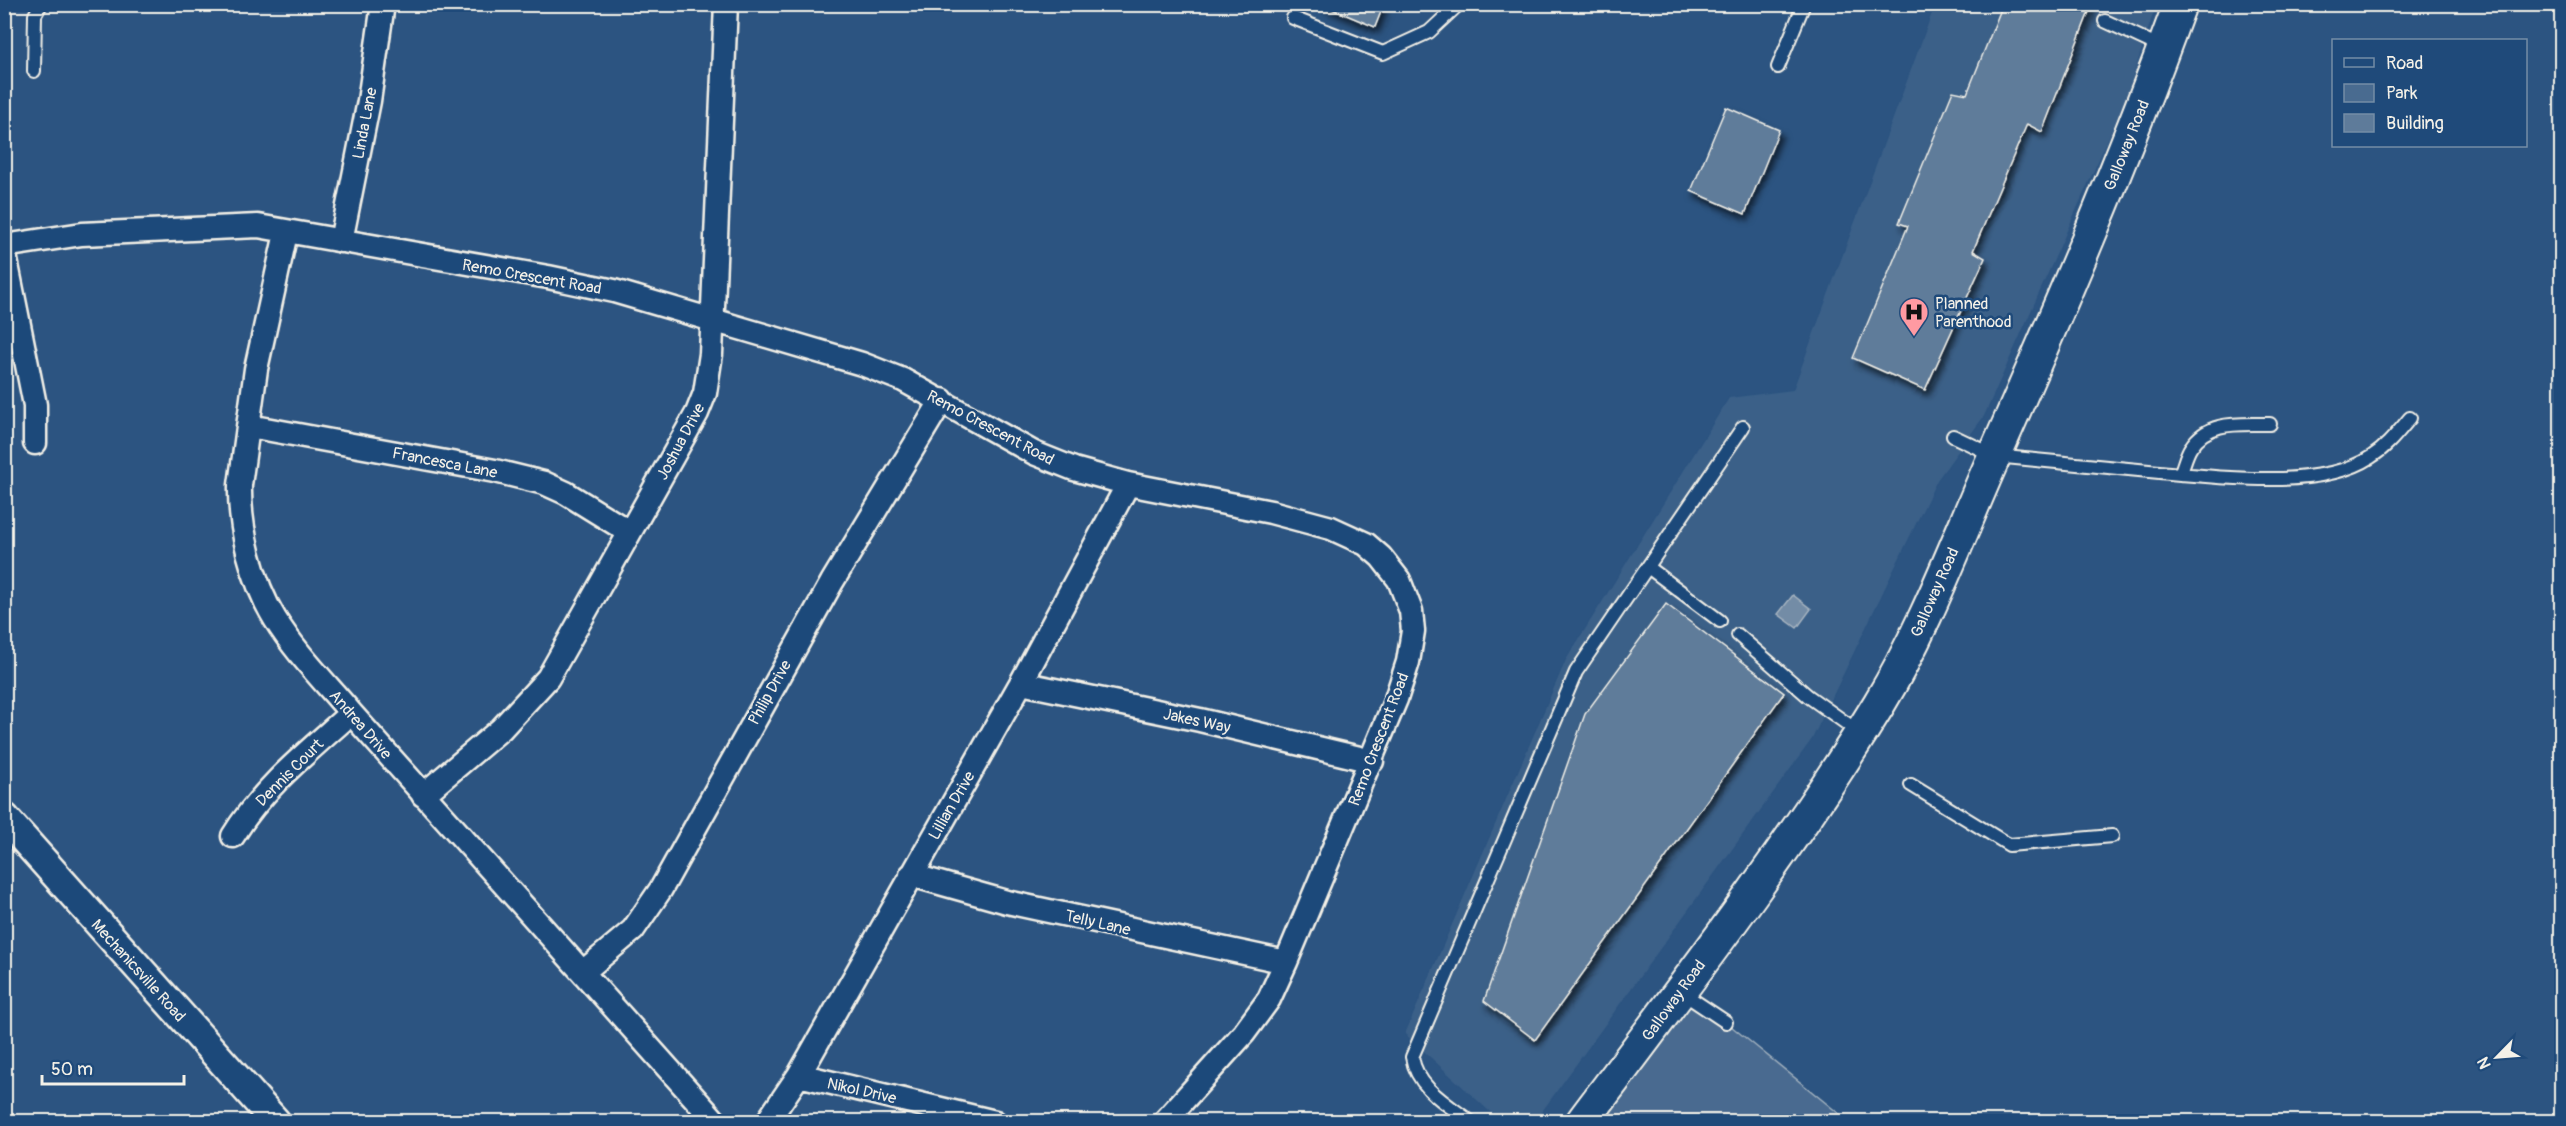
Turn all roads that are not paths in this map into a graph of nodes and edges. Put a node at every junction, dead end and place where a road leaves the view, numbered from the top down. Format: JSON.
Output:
{"nodes":[{"id":1,"x":41,"y":4,"type":"edge"},
{"id":2,"x":383,"y":4,"type":"edge"},
{"id":3,"x":726,"y":4,"type":"edge"},
{"id":4,"x":1459,"y":4,"type":"edge"},
{"id":5,"x":1804,"y":4,"type":"edge"},
{"id":6,"x":2180,"y":4,"type":"edge"},
{"id":7,"x":1293,"y":18,"type":"dead end"},
{"id":8,"x":2105,"y":21,"type":"dead end"},
{"id":9,"x":2164,"y":49,"type":"junction"},
{"id":10,"x":1778,"y":68,"type":"dead end"},
{"id":11,"x":34,"y":71,"type":"dead end"},
{"id":12,"x":286,"y":233,"type":"junction"},
{"id":13,"x":341,"y":241,"type":"junction"},
{"id":14,"x":4,"y":248,"type":"edge"},
{"id":15,"x":713,"y":318,"type":"junction"},
{"id":16,"x":942,"y":400,"type":"junction"},
{"id":17,"x":2410,"y":418,"type":"dead end"},
{"id":18,"x":2270,"y":424,"type":"dead end"},
{"id":19,"x":249,"y":426,"type":"junction"},
{"id":20,"x":1743,"y":427,"type":"dead end"},
{"id":21,"x":1953,"y":436,"type":"dead end"},
{"id":22,"x":35,"y":443,"type":"dead end"},
{"id":23,"x":1995,"y":456,"type":"junction"},
{"id":24,"x":2180,"y":474,"type":"junction"},
{"id":25,"x":1128,"y":484,"type":"junction"},
{"id":26,"x":629,"y":532,"type":"junction"},
{"id":27,"x":1648,"y":567,"type":"junction"},
{"id":28,"x":1720,"y":621,"type":"dead end"},
{"id":29,"x":1738,"y":635,"type":"dead end"},
{"id":30,"x":1021,"y":683,"type":"junction"},
{"id":31,"x":351,"y":713,"type":"junction"},
{"id":32,"x":1860,"y":732,"type":"junction"},
{"id":33,"x":1372,"y":761,"type":"junction"},
{"id":34,"x":1911,"y":785,"type":"dead end"},
{"id":35,"x":423,"y":795,"type":"junction"},
{"id":36,"x":4,"y":817,"type":"edge"},
{"id":37,"x":233,"y":836,"type":"dead end"},
{"id":38,"x":2112,"y":836,"type":"dead end"},
{"id":39,"x":911,"y":875,"type":"junction"},
{"id":40,"x":1286,"y":962,"type":"junction"},
{"id":41,"x":582,"y":972,"type":"junction"},
{"id":42,"x":1680,"y":991,"type":"junction"},
{"id":43,"x":1726,"y":1022,"type":"dead end"},
{"id":44,"x":799,"y":1075,"type":"junction"},
{"id":45,"x":276,"y":1122,"type":"edge"},
{"id":46,"x":716,"y":1122,"type":"edge"},
{"id":47,"x":767,"y":1122,"type":"edge"},
{"id":48,"x":995,"y":1122,"type":"edge"},
{"id":49,"x":1164,"y":1122,"type":"edge"},
{"id":50,"x":1471,"y":1122,"type":"edge"},
{"id":51,"x":1582,"y":1122,"type":"edge"}],
"edges":[{"from":1,"to":11,"type":"lane"},
{"from":2,"to":13,"type":"street","name":"Linda Lane"},
{"from":3,"to":15,"type":"street","name":"Joshua Drive"},
{"from":4,"to":7,"type":"lane"},
{"from":5,"to":10,"type":"lane"},
{"from":6,"to":9,"type":"main road","name":"Galloway Road"},
{"from":8,"to":9,"type":"lane"},
{"from":9,"to":23,"type":"main road","name":"Galloway Road"},
{"from":12,"to":13,"type":"street","name":"Remo Crescent Road"},
{"from":12,"to":14,"type":"street","name":"Remo Crescent Road"},
{"from":12,"to":19,"type":"street","name":"Andrea Drive"},
{"from":13,"to":15,"type":"street","name":"Remo Crescent Road"},
{"from":14,"to":22,"type":"street"},
{"from":15,"to":16,"type":"street","name":"Remo Crescent Road"},
{"from":15,"to":26,"type":"street","name":"Joshua Drive"},
{"from":16,"to":25,"type":"street","name":"Remo Crescent Road"},
{"from":16,"to":41,"type":"street","name":"Philip Drive"},
{"from":17,"to":24,"type":"lane"},
{"from":18,"to":24,"type":"lane"},
{"from":19,"to":26,"type":"street","name":"Francesca Lane"},
{"from":19,"to":31,"type":"street","name":"Andrea Drive"},
{"from":20,"to":27,"type":"lane"},
{"from":21,"to":23,"type":"lane"},
{"from":23,"to":24,"type":"lane"},
{"from":23,"to":32,"type":"main road","name":"Galloway Road"},
{"from":25,"to":30,"type":"street","name":"Lillian Drive"},
{"from":25,"to":33,"type":"street","name":"Remo Crescent Road"},
{"from":26,"to":35,"type":"street","name":"Joshua Drive"},
{"from":27,"to":28,"type":"lane"},
{"from":27,"to":50,"type":"lane"},
{"from":29,"to":32,"type":"lane"},
{"from":30,"to":33,"type":"street","name":"Jakes Way"},
{"from":30,"to":39,"type":"street","name":"Lillian Drive"},
{"from":31,"to":35,"type":"street","name":"Andrea Drive"},
{"from":31,"to":37,"type":"street","name":"Dennis Court"},
{"from":32,"to":42,"type":"main road","name":"Galloway Road"},
{"from":33,"to":40,"type":"street","name":"Remo Crescent Road"},
{"from":34,"to":38,"type":"lane"},
{"from":35,"to":41,"type":"street","name":"Andrea Drive"},
{"from":36,"to":45,"type":"street","name":"Mechanicsville Road"},
{"from":39,"to":40,"type":"street","name":"Telly Lane"},
{"from":39,"to":44,"type":"street","name":"Lillian Drive"},
{"from":40,"to":49,"type":"street","name":"Remo Crescent Road"},
{"from":41,"to":46,"type":"street","name":"Andrea Drive"},
{"from":42,"to":43,"type":"lane"},
{"from":42,"to":51,"type":"main road","name":"Galloway Road"},
{"from":44,"to":47,"type":"street","name":"Lillian Drive"},
{"from":44,"to":48,"type":"street","name":"Nikol Drive"}]}
